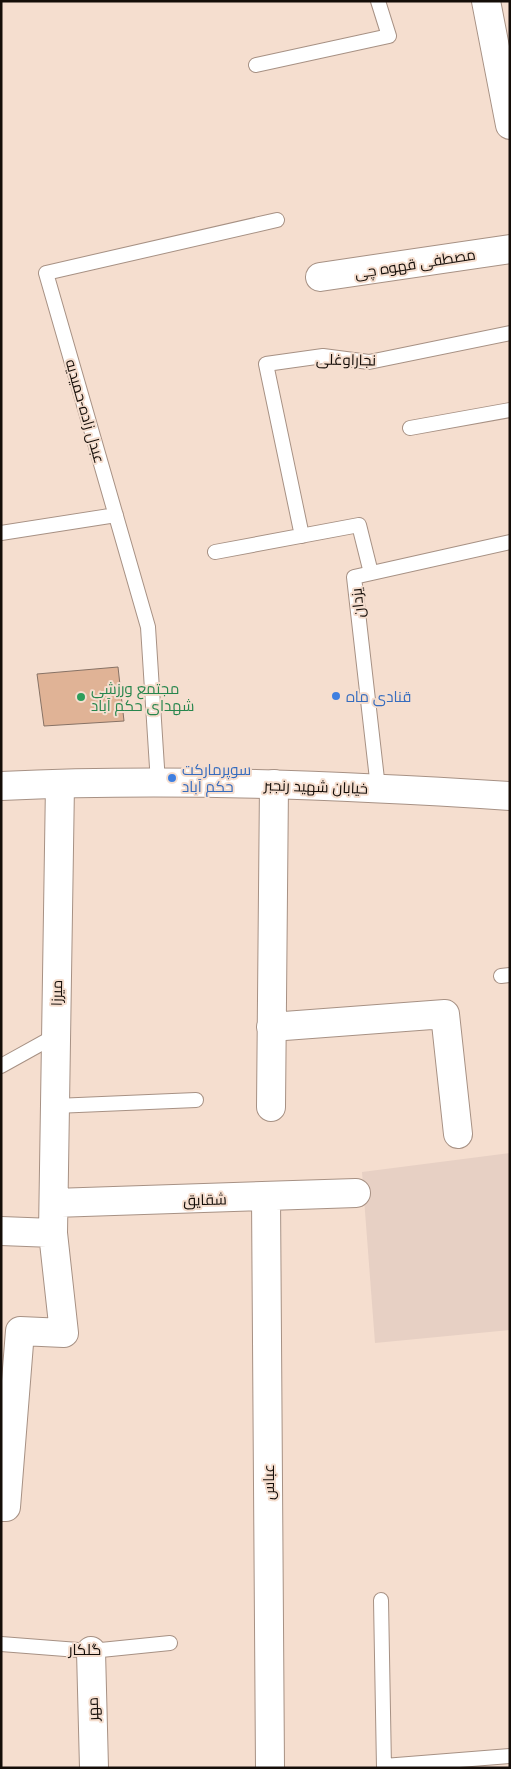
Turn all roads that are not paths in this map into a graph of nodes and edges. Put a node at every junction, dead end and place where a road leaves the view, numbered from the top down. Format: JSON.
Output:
{"nodes":[{"id":1,"x":378,"y":1,"type":"edge"},
{"id":2,"x":486,"y":1,"type":"edge"},
{"id":3,"x":256,"y":65,"type":"dead end"},
{"id":4,"x":506,"y":88,"type":"edge"},
{"id":5,"x":510,"y":125,"type":"edge"},
{"id":6,"x":277,"y":220,"type":"dead end"},
{"id":7,"x":510,"y":248,"type":"edge"},
{"id":8,"x":320,"y":277,"type":"dead end"},
{"id":9,"x":510,"y":333,"type":"edge"},
{"id":10,"x":510,"y":410,"type":"edge"},
{"id":11,"x":410,"y":428,"type":"dead end"},
{"id":12,"x":116,"y":515,"type":"junction"},
{"id":13,"x":1,"y":532,"type":"edge"},
{"id":14,"x":302,"y":536,"type":"junction"},
{"id":15,"x":510,"y":542,"type":"edge"},
{"id":16,"x":215,"y":552,"type":"dead end"},
{"id":17,"x":370,"y":573,"type":"junction"},
{"id":18,"x":158,"y":783,"type":"junction"},
{"id":19,"x":60,"y":784,"type":"junction"},
{"id":20,"x":274,"y":784,"type":"junction"},
{"id":21,"x":1,"y":786,"type":"edge"},
{"id":22,"x":378,"y":788,"type":"junction"},
{"id":23,"x":510,"y":796,"type":"edge"},
{"id":24,"x":271,"y":1027,"type":"junction"},
{"id":25,"x":55,"y":1036,"type":"junction"},
{"id":26,"x":1,"y":1066,"type":"edge"},
{"id":27,"x":196,"y":1100,"type":"dead end"},
{"id":28,"x":54,"y":1106,"type":"junction"},
{"id":29,"x":271,"y":1107,"type":"dead end"},
{"id":30,"x":458,"y":1134,"type":"dead end"},
{"id":31,"x":356,"y":1193,"type":"dead end"},
{"id":32,"x":266,"y":1197,"type":"junction"},
{"id":33,"x":54,"y":1202,"type":"junction"},
{"id":34,"x":1,"y":1231,"type":"edge"},
{"id":35,"x":54,"y":1232,"type":"junction"},
{"id":36,"x":11,"y":1331,"type":"edge"},
{"id":37,"x":1,"y":1507,"type":"edge"},
{"id":38,"x":381,"y":1600,"type":"dead end"},
{"id":39,"x":170,"y":1643,"type":"dead end"},
{"id":40,"x":1,"y":1644,"type":"edge"},
{"id":41,"x":91,"y":1651,"type":"junction"},
{"id":42,"x":510,"y":1756,"type":"edge"},
{"id":43,"x":384,"y":1767,"type":"edge"},
{"id":44,"x":94,"y":1768,"type":"edge"},
{"id":45,"x":270,"y":1768,"type":"edge"}],
"edges":[{"from":1,"to":3,"type":"lane"},
{"from":2,"to":4,"type":"street"},
{"from":4,"to":5,"type":"street"},
{"from":6,"to":12,"type":"lane","name":"عبدل زاده-حمیدیه"},
{"from":7,"to":8,"type":"street","name":"مصطفی قهوه چی"},
{"from":9,"to":14,"type":"lane","name":"نجاراوغلی"},
{"from":10,"to":11,"type":"lane"},
{"from":12,"to":13,"type":"lane"},
{"from":12,"to":18,"type":"lane","name":"عبدل زاده-حمیدیه"},
{"from":14,"to":16,"type":"lane"},
{"from":14,"to":17,"type":"lane"},
{"from":15,"to":17,"type":"lane","name":"یزدان"},
{"from":17,"to":22,"type":"lane","name":"یزدان"},
{"from":18,"to":19,"type":"street","name":"خیابان شهید رنجبر"},
{"from":18,"to":20,"type":"street","name":"خیابان شهید رنجبر"},
{"from":19,"to":21,"type":"street","name":"خیابان شهید رنجبر"},
{"from":19,"to":25,"type":"street","name":"میرزا"},
{"from":20,"to":22,"type":"street","name":"خیابان شهید رنجبر"},
{"from":20,"to":24,"type":"street"},
{"from":22,"to":23,"type":"street","name":"خیابان شهید رنجبر"},
{"from":24,"to":29,"type":"street"},
{"from":24,"to":30,"type":"street"},
{"from":25,"to":26,"type":"lane"},
{"from":25,"to":28,"type":"street","name":"میرزا"},
{"from":27,"to":28,"type":"lane"},
{"from":28,"to":33,"type":"street","name":"میرزا"},
{"from":31,"to":32,"type":"street","name":"شقایق"},
{"from":32,"to":33,"type":"street","name":"شقایق"},
{"from":32,"to":45,"type":"street","name":"عباس"},
{"from":33,"to":35,"type":"street","name":"میرزا"},
{"from":34,"to":35,"type":"street"},
{"from":35,"to":36,"type":"street","name":"میرزا"},
{"from":36,"to":37,"type":"street"},
{"from":38,"to":43,"type":"lane"},
{"from":39,"to":41,"type":"lane","name":"گلکار"},
{"from":40,"to":41,"type":"lane","name":"گلکار"},
{"from":41,"to":44,"type":"street","name":"مهر"},
{"from":42,"to":43,"type":"lane"}]}
